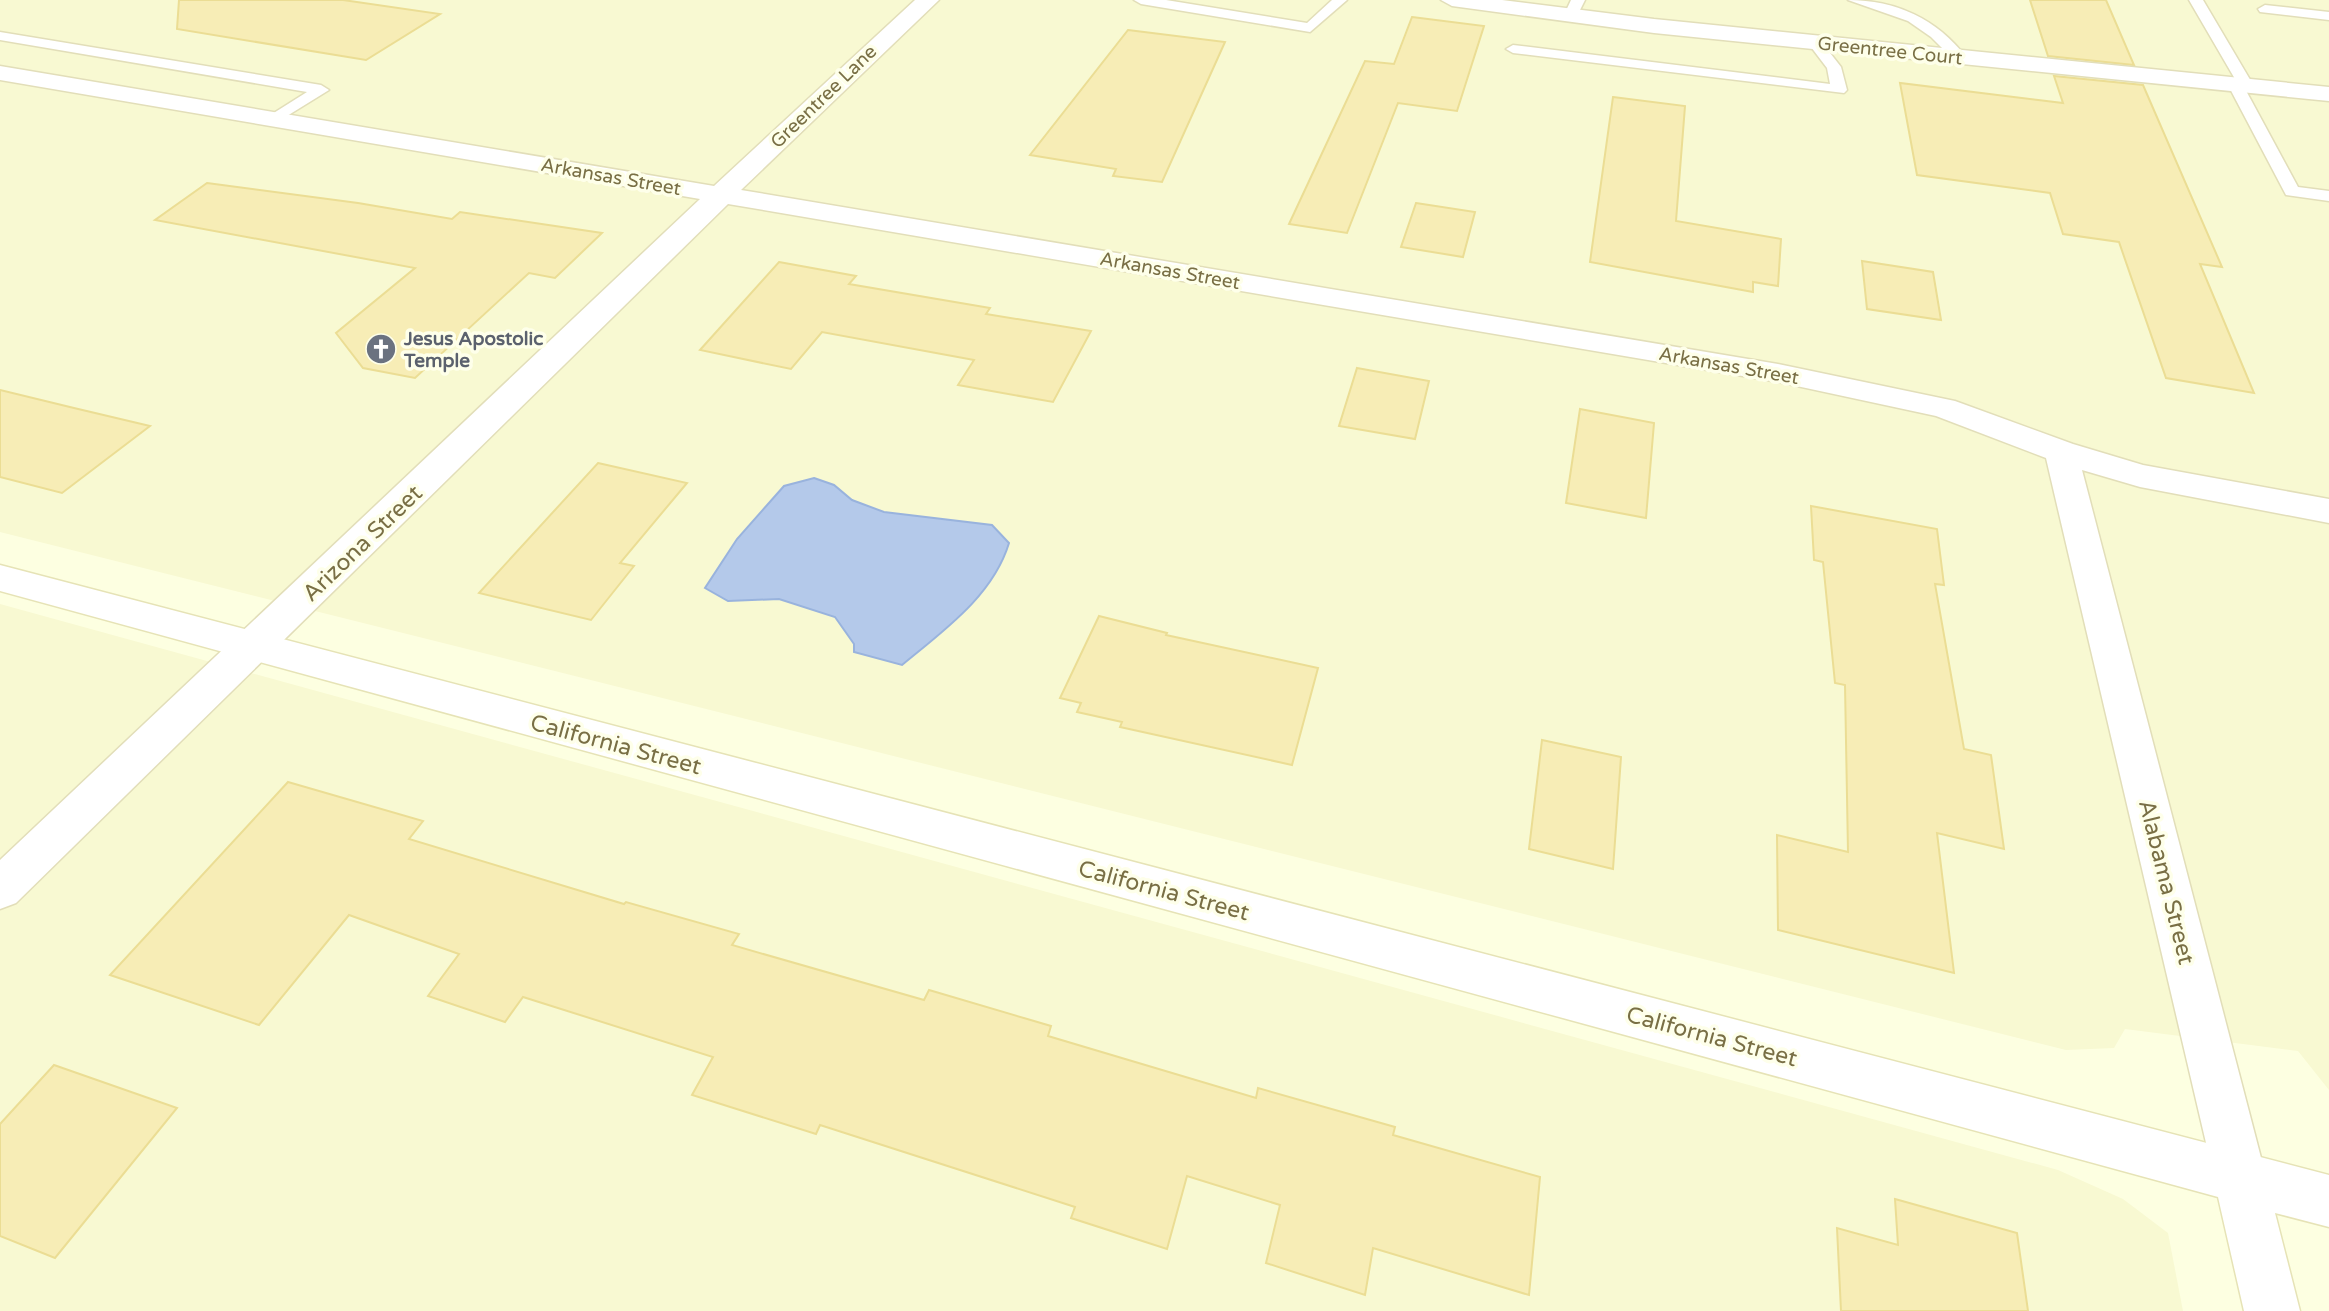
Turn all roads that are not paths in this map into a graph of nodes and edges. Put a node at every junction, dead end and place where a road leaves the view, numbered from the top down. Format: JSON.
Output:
{"nodes":[{"id":1,"x":928,"y":0,"type":"edge"},
{"id":2,"x":1141,"y":0,"type":"edge"},
{"id":3,"x":1340,"y":0,"type":"edge"},
{"id":4,"x":1452,"y":0,"type":"edge"},
{"id":5,"x":1855,"y":0,"type":"edge"},
{"id":6,"x":2196,"y":0,"type":"edge"},
{"id":7,"x":1574,"y":8,"type":"edge"},
{"id":8,"x":2265,"y":9,"type":"dead end"},
{"id":9,"x":2329,"y":16,"type":"edge"},
{"id":10,"x":0,"y":36,"type":"edge"},
{"id":11,"x":1815,"y":43,"type":"junction"},
{"id":12,"x":1513,"y":49,"type":"dead end"},
{"id":13,"x":1959,"y":57,"type":"junction"},
{"id":14,"x":0,"y":73,"type":"edge"},
{"id":15,"x":2239,"y":83,"type":"junction"},
{"id":16,"x":2329,"y":94,"type":"edge"},
{"id":17,"x":274,"y":119,"type":"junction"},
{"id":18,"x":721,"y":195,"type":"junction"},
{"id":19,"x":2329,"y":196,"type":"edge"},
{"id":20,"x":2061,"y":452,"type":"junction"},
{"id":21,"x":2329,"y":511,"type":"edge"},
{"id":22,"x":0,"y":578,"type":"edge"},
{"id":23,"x":254,"y":648,"type":"junction"},
{"id":24,"x":0,"y":889,"type":"edge"},
{"id":25,"x":2240,"y":1177,"type":"junction"},
{"id":26,"x":2329,"y":1201,"type":"edge"},
{"id":27,"x":2272,"y":1311,"type":"edge"}],
"edges":[{"from":1,"to":18,"type":"street","name":"Greentree Lane"},
{"from":2,"to":3,"type":"lane"},
{"from":4,"to":7,"type":"street","name":"Greentree Court"},
{"from":5,"to":13,"type":"lane"},
{"from":6,"to":15,"type":"lane"},
{"from":7,"to":11,"type":"street","name":"Greentree Court"},
{"from":8,"to":9,"type":"lane"},
{"from":10,"to":17,"type":"lane"},
{"from":11,"to":12,"type":"lane"},
{"from":11,"to":13,"type":"street","name":"Greentree Court"},
{"from":13,"to":15,"type":"street","name":"Greentree Court"},
{"from":14,"to":17,"type":"street","name":"Arkansas Street"},
{"from":15,"to":16,"type":"street","name":"Greentree Court"},
{"from":15,"to":19,"type":"lane"},
{"from":17,"to":18,"type":"street","name":"Arkansas Street"},
{"from":18,"to":20,"type":"street","name":"Arkansas Street"},
{"from":18,"to":23,"type":"street","name":"Arizona Street"},
{"from":20,"to":21,"type":"street","name":"Arkansas Street"},
{"from":20,"to":25,"type":"street","name":"Alabama Street"},
{"from":22,"to":23,"type":"street","name":"California Street"},
{"from":23,"to":24,"type":"street","name":"Arizona Street"},
{"from":23,"to":25,"type":"street","name":"California Street"},
{"from":25,"to":26,"type":"street","name":"California Street"},
{"from":25,"to":27,"type":"street","name":"Alabama Street"}]}
